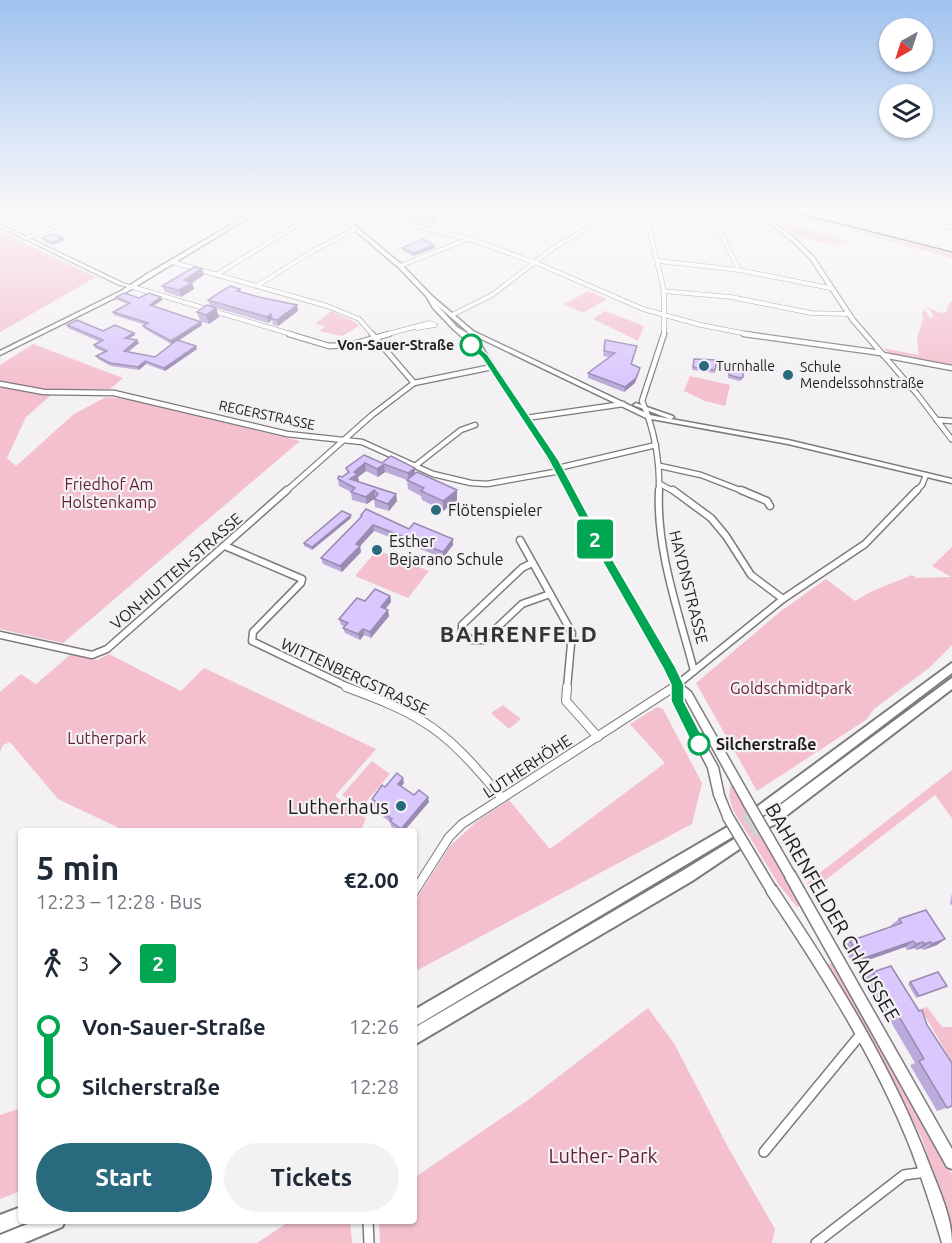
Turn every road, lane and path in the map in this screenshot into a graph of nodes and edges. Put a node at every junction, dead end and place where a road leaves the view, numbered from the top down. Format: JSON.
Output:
{"nodes":[{"id":1,"x":90,"y":268,"type":"edge"},
{"id":2,"x":161,"y":268,"type":"edge"},
{"id":3,"x":192,"y":268,"type":"edge"},
{"id":4,"x":227,"y":268,"type":"edge"},
{"id":5,"x":286,"y":268,"type":"edge"},
{"id":6,"x":402,"y":268,"type":"edge"},
{"id":7,"x":527,"y":268,"type":"edge"},
{"id":8,"x":548,"y":268,"type":"edge"},
{"id":9,"x":660,"y":268,"type":"edge"},
{"id":10,"x":721,"y":268,"type":"edge"},
{"id":11,"x":817,"y":268,"type":"edge"},
{"id":12,"x":739,"y":270,"type":"joint"},
{"id":13,"x":216,"y":275,"type":"junction"},
{"id":14,"x":257,"y":286,"type":"junction"},
{"id":15,"x":131,"y":287,"type":"junction"},
{"id":16,"x":830,"y":288,"type":"junction"},
{"id":17,"x":663,"y":291,"type":"junction"},
{"id":18,"x":431,"y":297,"type":"junction"},
{"id":19,"x":849,"y":314,"type":"junction"},
{"id":20,"x":452,"y":315,"type":"junction"},
{"id":21,"x":665,"y":315,"type":"junction"},
{"id":22,"x":417,"y":328,"type":"dead end"},
{"id":23,"x":455,"y":328,"type":"junction"},
{"id":24,"x":472,"y":335,"type":"junction"},
{"id":25,"x":377,"y":338,"type":"junction"},
{"id":26,"x":480,"y":351,"type":"junction"},
{"id":27,"x":0,"y":354,"type":"edge"},
{"id":28,"x":882,"y":354,"type":"junction"},
{"id":29,"x":492,"y":367,"type":"junction"},
{"id":30,"x":952,"y":368,"type":"edge"},
{"id":31,"x":414,"y":383,"type":"junction"},
{"id":32,"x":0,"y":384,"type":"edge"},
{"id":33,"x":623,"y":404,"type":"junction"},
{"id":34,"x":644,"y":408,"type":"junction"},
{"id":35,"x":668,"y":416,"type":"junction"},
{"id":36,"x":648,"y":417,"type":"junction"},
{"id":37,"x":526,"y":418,"type":"junction"},
{"id":38,"x":937,"y":420,"type":"junction"},
{"id":39,"x":952,"y":421,"type":"edge"},
{"id":40,"x":475,"y":425,"type":"dead end"},
{"id":41,"x":696,"y":425,"type":"junction"},
{"id":42,"x":345,"y":440,"type":"junction"},
{"id":43,"x":952,"y":440,"type":"edge"},
{"id":44,"x":656,"y":445,"type":"junction"},
{"id":45,"x":415,"y":466,"type":"junction"},
{"id":46,"x":660,"y":466,"type":"junction"},
{"id":47,"x":559,"y":470,"type":"junction"},
{"id":48,"x":926,"y":476,"type":"junction"},
{"id":49,"x":951,"y":482,"type":"edge"},
{"id":50,"x":660,"y":484,"type":"junction"},
{"id":51,"x":770,"y":506,"type":"dead end"},
{"id":52,"x":520,"y":540,"type":"dead end"},
{"id":53,"x":225,"y":546,"type":"junction"},
{"id":54,"x":532,"y":563,"type":"junction"},
{"id":55,"x":550,"y":594,"type":"junction"},
{"id":56,"x":783,"y":599,"type":"junction"},
{"id":57,"x":0,"y":635,"type":"edge"},
{"id":58,"x":952,"y":667,"type":"edge"},
{"id":59,"x":694,"y":671,"type":"junction"},
{"id":60,"x":952,"y":683,"type":"edge"},
{"id":61,"x":677,"y":685,"type":"junction"},
{"id":62,"x":598,"y":737,"type":"junction"},
{"id":63,"x":502,"y":798,"type":"junction"},
{"id":64,"x":762,"y":810,"type":"tunnel mouth"},
{"id":65,"x":769,"y":821,"type":"tunnel mouth"},
{"id":66,"x":417,"y":887,"type":"edge"},
{"id":67,"x":808,"y":908,"type":"joint"},
{"id":68,"x":417,"y":1017,"type":"edge"},
{"id":69,"x":861,"y":1034,"type":"junction"},
{"id":70,"x":417,"y":1035,"type":"edge"},
{"id":71,"x":764,"y":1152,"type":"dead end"},
{"id":72,"x":952,"y":1162,"type":"edge"},
{"id":73,"x":926,"y":1172,"type":"junction"},
{"id":74,"x":18,"y":1217,"type":"edge"},
{"id":75,"x":0,"y":1224,"type":"edge"},
{"id":76,"x":49,"y":1224,"type":"edge"},
{"id":77,"x":368,"y":1224,"type":"edge"},
{"id":78,"x":3,"y":1243,"type":"edge"},
{"id":79,"x":369,"y":1243,"type":"edge"},
{"id":80,"x":816,"y":1243,"type":"edge"},
{"id":81,"x":949,"y":1243,"type":"edge"}],
"edges":[{"from":1,"to":15,"type":"street"},
{"from":2,"to":15,"type":"main road"},
{"from":3,"to":13,"type":"street"},
{"from":4,"to":13,"type":"street"},
{"from":5,"to":14,"type":"street"},
{"from":6,"to":18,"type":"main road","name":"BAHRENFELDER CHAUSSEE"},
{"from":7,"to":20,"type":"street"},
{"from":8,"to":21,"type":"street"},
{"from":9,"to":17,"type":"street"},
{"from":10,"to":12,"type":"street"},
{"from":11,"to":16,"type":"street"},
{"from":12,"to":16,"type":"street"},
{"from":13,"to":14,"type":"street"},
{"from":14,"to":25,"type":"street"},
{"from":15,"to":25,"type":"street"},
{"from":15,"to":27,"type":"main road"},
{"from":16,"to":19,"type":"street"},
{"from":17,"to":19,"type":"street"},
{"from":17,"to":21,"type":"street"},
{"from":18,"to":20,"type":"main road","name":"BAHRENFELDER CHAUSSEE"},
{"from":18,"to":23,"type":"main road","name":"BAHRENFELDER CHAUSSEE"},
{"from":19,"to":28,"type":"street"},
{"from":20,"to":24,"type":"main road","name":"BAHRENFELDER CHAUSSEE"},
{"from":21,"to":28,"type":"street"},
{"from":21,"to":34,"type":"street"},
{"from":22,"to":25,"type":"street"},
{"from":23,"to":24,"type":"main road","name":"BAHRENFELDER CHAUSSEE"},
{"from":23,"to":26,"type":"main road","name":"BAHRENFELDER CHAUSSEE"},
{"from":24,"to":26,"type":"main road","name":"BAHRENFELDER CHAUSSEE"},
{"from":24,"to":33,"type":"main road","name":"BAHRENFELDER CHAUSSEE"},
{"from":25,"to":31,"type":"street"},
{"from":26,"to":29,"type":"main road","name":"BAHRENFELDER CHAUSSEE"},
{"from":28,"to":30,"type":"street"},
{"from":28,"to":38,"type":"street"},
{"from":29,"to":31,"type":"street"},
{"from":29,"to":37,"type":"main road","name":"BAHRENFELDER CHAUSSEE"},
{"from":31,"to":42,"type":"street","name":"VON-HUTTEN-STRASSE"},
{"from":32,"to":42,"type":"street","name":"REGERSTRASSE"},
{"from":33,"to":34,"type":"main road"},
{"from":33,"to":36,"type":"main road"},
{"from":33,"to":37,"type":"street"},
{"from":34,"to":35,"type":"main road"},
{"from":34,"to":36,"type":"street"},
{"from":35,"to":36,"type":"main road"},
{"from":35,"to":41,"type":"main road"},
{"from":36,"to":41,"type":"main road"},
{"from":36,"to":44,"type":"street","name":"HAYDNSTRASSE"},
{"from":37,"to":47,"type":"main road","name":"BAHRENFELDER CHAUSSEE"},
{"from":38,"to":39,"type":"street"},
{"from":38,"to":43,"type":"street"},
{"from":40,"to":45,"type":"street"},
{"from":41,"to":48,"type":"main road"},
{"from":42,"to":45,"type":"street","name":"REGERSTRASSE"},
{"from":42,"to":53,"type":"street","name":"VON-HUTTEN-STRASSE"},
{"from":44,"to":46,"type":"street","name":"HAYDNSTRASSE"},
{"from":44,"to":47,"type":"street","name":"REGERSTRASSE"},
{"from":45,"to":47,"type":"street","name":"REGERSTRASSE"},
{"from":46,"to":50,"type":"street","name":"HAYDNSTRASSE"},
{"from":46,"to":51,"type":"street"},
{"from":47,"to":61,"type":"main road","name":"BAHRENFELDER CHAUSSEE"},
{"from":48,"to":49,"type":"main road"},
{"from":48,"to":56,"type":"street"},
{"from":50,"to":56,"type":"street"},
{"from":50,"to":59,"type":"street","name":"HAYDNSTRASSE"},
{"from":52,"to":54,"type":"street"},
{"from":53,"to":57,"type":"street","name":"VON-HUTTEN-STRASSE"},
{"from":53,"to":63,"type":"street","name":"WITTENBERGSTRASSE"},
{"from":54,"to":55,"type":"street"},
{"from":54,"to":55,"type":"street"},
{"from":55,"to":62,"type":"street"},
{"from":56,"to":59,"type":"street"},
{"from":58,"to":64,"type":"highway"},
{"from":59,"to":61,"type":"street"},
{"from":60,"to":65,"type":"highway"},
{"from":61,"to":62,"type":"street","name":"LUTHERHÖHE"},
{"from":61,"to":67,"type":"main road","name":"BAHRENFELDER CHAUSSEE","bridge":true},
{"from":61,"to":69,"type":"main road","name":"BAHRENFELDER CHAUSSEE","bridge":true},
{"from":62,"to":63,"type":"street","name":"LUTHERHÖHE"},
{"from":63,"to":66,"type":"street","name":"LUTHERHÖHE"},
{"from":67,"to":72,"type":"main road","name":"BAHRENFELDER CHAUSSEE"},
{"from":68,"to":70,"type":"highway"},
{"from":69,"to":71,"type":"street"},
{"from":69,"to":73,"type":"main road","name":"BAHRENFELDER CHAUSSEE"},
{"from":73,"to":80,"type":"street"},
{"from":73,"to":81,"type":"main road","name":"BAHRENFELDER CHAUSSEE"},
{"from":74,"to":75,"type":"highway"},
{"from":76,"to":78,"type":"highway"},
{"from":77,"to":79,"type":"street"}]}
